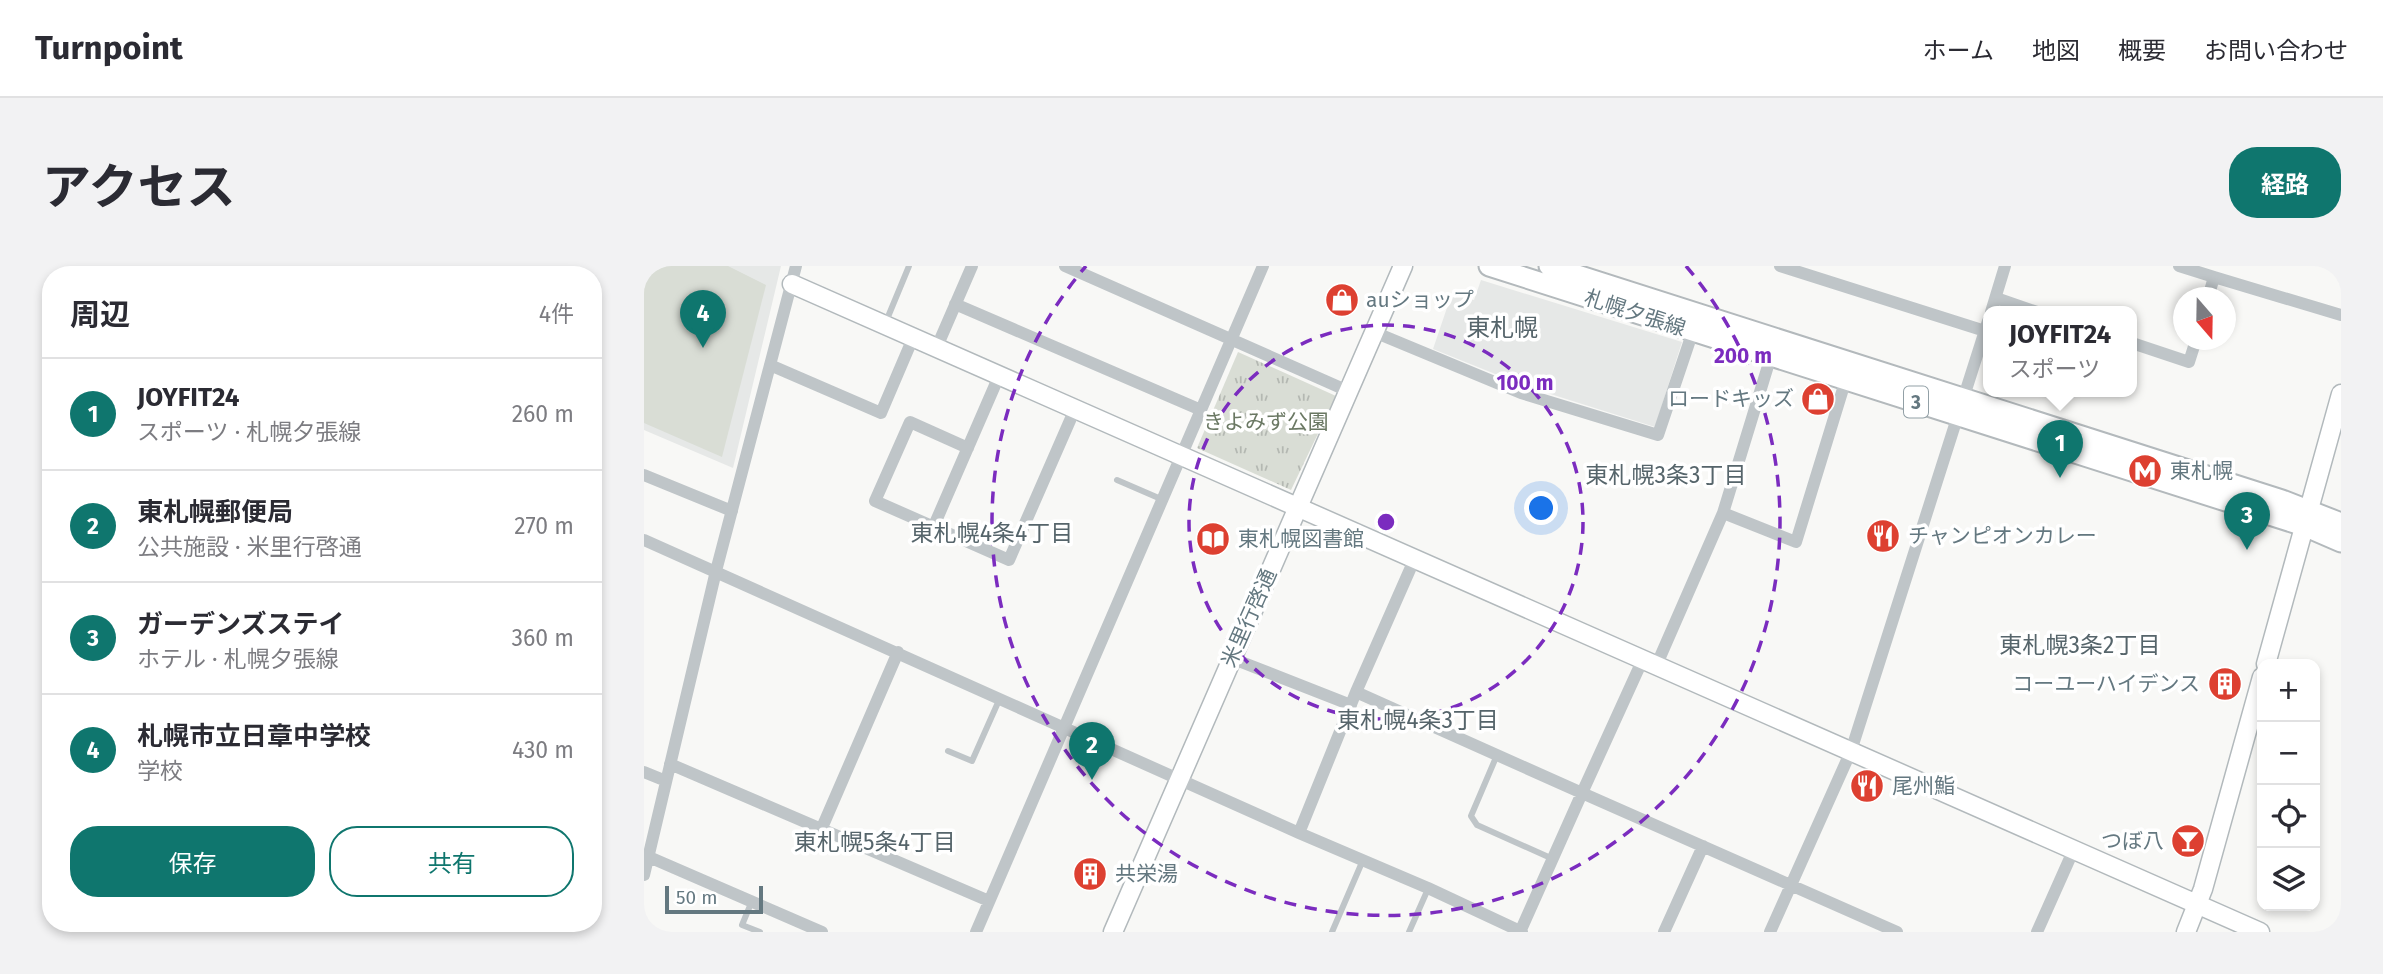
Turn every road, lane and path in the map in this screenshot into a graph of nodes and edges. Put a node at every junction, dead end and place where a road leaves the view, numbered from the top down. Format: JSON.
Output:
{"nodes":[{"id":1,"x":796,"y":266,"type":"edge"},
{"id":2,"x":909,"y":266,"type":"edge"},
{"id":3,"x":972,"y":266,"type":"edge"},
{"id":4,"x":1065,"y":266,"type":"edge"},
{"id":5,"x":1263,"y":266,"type":"edge"},
{"id":6,"x":1403,"y":266,"type":"edge"},
{"id":7,"x":1489,"y":266,"type":"edge"},
{"id":8,"x":1549,"y":266,"type":"edge"},
{"id":9,"x":1780,"y":266,"type":"edge"},
{"id":10,"x":2005,"y":266,"type":"edge"},
{"id":11,"x":2179,"y":266,"type":"edge"},
{"id":12,"x":2214,"y":277,"type":"junction"},
{"id":13,"x":792,"y":285,"type":"junction"},
{"id":14,"x":2211,"y":287,"type":"edge"},
{"id":15,"x":1996,"y":298,"type":"junction"},
{"id":16,"x":955,"y":304,"type":"junction"},
{"id":17,"x":1993,"y":306,"type":"edge"},
{"id":18,"x":2019,"y":306,"type":"edge"},
{"id":19,"x":2341,"y":315,"type":"edge"},
{"id":20,"x":884,"y":325,"type":"junction"},
{"id":21,"x":1983,"y":325,"type":"edge"},
{"id":22,"x":1693,"y":331,"type":"junction"},
{"id":23,"x":1374,"y":332,"type":"junction"},
{"id":24,"x":913,"y":338,"type":"junction"},
{"id":25,"x":1983,"y":338,"type":"edge"},
{"id":26,"x":1231,"y":339,"type":"junction"},
{"id":27,"x":2137,"y":345,"type":"edge"},
{"id":28,"x":936,"y":349,"type":"junction"},
{"id":29,"x":2193,"y":350,"type":"edge"},
{"id":30,"x":1771,"y":356,"type":"junction"},
{"id":31,"x":770,"y":365,"type":"junction"},
{"id":32,"x":999,"y":376,"type":"junction"},
{"id":33,"x":1846,"y":379,"type":"junction"},
{"id":34,"x":1348,"y":391,"type":"junction"},
{"id":35,"x":2341,"y":394,"type":"edge"},
{"id":36,"x":1961,"y":407,"type":"junction"},
{"id":37,"x":1075,"y":409,"type":"junction"},
{"id":38,"x":1201,"y":410,"type":"junction"},
{"id":39,"x":968,"y":448,"type":"junction"},
{"id":40,"x":1180,"y":456,"type":"junction"},
{"id":41,"x":644,"y":475,"type":"edge"},
{"id":42,"x":1117,"y":481,"type":"dead end"},
{"id":43,"x":1161,"y":499,"type":"junction"},
{"id":44,"x":1298,"y":506,"type":"junction"},
{"id":45,"x":732,"y":511,"type":"junction"},
{"id":46,"x":1723,"y":513,"type":"junction"},
{"id":47,"x":2307,"y":518,"type":"junction"},
{"id":48,"x":2341,"y":523,"type":"edge"},
{"id":49,"x":933,"y":528,"type":"junction"},
{"id":50,"x":644,"y":540,"type":"edge"},
{"id":51,"x":2341,"y":542,"type":"edge"},
{"id":52,"x":1415,"y":558,"type":"junction"},
{"id":53,"x":716,"y":571,"type":"junction"},
{"id":54,"x":898,"y":652,"type":"junction"},
{"id":55,"x":1231,"y":658,"type":"junction"},
{"id":56,"x":2267,"y":659,"type":"edge"},
{"id":57,"x":1650,"y":662,"type":"junction"},
{"id":58,"x":1356,"y":692,"type":"junction"},
{"id":59,"x":2257,"y":695,"type":"edge"},
{"id":60,"x":1000,"y":698,"type":"junction"},
{"id":61,"x":1351,"y":705,"type":"junction"},
{"id":62,"x":1063,"y":727,"type":"junction"},
{"id":63,"x":948,"y":751,"type":"dead end"},
{"id":64,"x":1851,"y":751,"type":"junction"},
{"id":65,"x":1497,"y":755,"type":"junction"},
{"id":66,"x":670,"y":764,"type":"junction"},
{"id":67,"x":644,"y":772,"type":"edge"},
{"id":68,"x":1178,"y":778,"type":"junction"},
{"id":69,"x":666,"y":781,"type":"junction"},
{"id":70,"x":1583,"y":793,"type":"junction"},
{"id":71,"x":821,"y":830,"type":"junction"},
{"id":72,"x":1299,"y":833,"type":"junction"},
{"id":73,"x":1703,"y":846,"type":"junction"},
{"id":74,"x":2074,"y":849,"type":"junction"},
{"id":75,"x":649,"y":858,"type":"junction"},
{"id":76,"x":1553,"y":859,"type":"junction"},
{"id":77,"x":1363,"y":860,"type":"junction"},
{"id":78,"x":644,"y":875,"type":"edge"},
{"id":79,"x":1791,"y":885,"type":"junction"},
{"id":80,"x":1428,"y":888,"type":"junction"},
{"id":81,"x":752,"y":901,"type":"junction"},
{"id":82,"x":989,"y":901,"type":"junction"},
{"id":83,"x":2198,"y":904,"type":"junction"},
{"id":84,"x":814,"y":931,"type":"edge"},
{"id":85,"x":760,"y":932,"type":"edge"},
{"id":86,"x":976,"y":932,"type":"edge"},
{"id":87,"x":1113,"y":932,"type":"edge"},
{"id":88,"x":1332,"y":932,"type":"edge"},
{"id":89,"x":1409,"y":932,"type":"edge"},
{"id":90,"x":1521,"y":932,"type":"edge"},
{"id":91,"x":1664,"y":932,"type":"edge"},
{"id":92,"x":1770,"y":932,"type":"edge"},
{"id":93,"x":1896,"y":932,"type":"edge"},
{"id":94,"x":2037,"y":932,"type":"edge"},
{"id":95,"x":2186,"y":932,"type":"edge"},
{"id":96,"x":2260,"y":932,"type":"edge"}],
"edges":[{"from":1,"to":13,"type":"street"},
{"from":2,"to":20,"type":"lane"},
{"from":3,"to":16,"type":"street"},
{"from":4,"to":26,"type":"street"},
{"from":5,"to":26,"type":"street"},
{"from":6,"to":23,"type":"street","name":"米里行啓通"},
{"from":7,"to":22,"type":"main road","name":"札幌夕張線","number":"3"},
{"from":8,"to":36,"type":"main road","name":"札幌夕張線","number":"3"},
{"from":9,"to":21,"type":"street"},
{"from":10,"to":15,"type":"street"},
{"from":11,"to":12,"type":"street"},
{"from":12,"to":14,"type":"street"},
{"from":12,"to":19,"type":"street"},
{"from":13,"to":20,"type":"street"},
{"from":13,"to":31,"type":"street"},
{"from":15,"to":17,"type":"street"},
{"from":15,"to":18,"type":"street"},
{"from":16,"to":28,"type":"street"},
{"from":16,"to":38,"type":"street"},
{"from":20,"to":24,"type":"street"},
{"from":22,"to":23,"type":"street"},
{"from":22,"to":30,"type":"main road","name":"札幌夕張線","number":"3"},
{"from":23,"to":34,"type":"street","name":"米里行啓通"},
{"from":24,"to":28,"type":"street"},
{"from":24,"to":31,"type":"street"},
{"from":25,"to":36,"type":"street"},
{"from":26,"to":34,"type":"street"},
{"from":26,"to":38,"type":"street"},
{"from":27,"to":29,"type":"street"},
{"from":28,"to":32,"type":"street"},
{"from":30,"to":33,"type":"main road","name":"札幌夕張線","number":"3"},
{"from":30,"to":46,"type":"street"},
{"from":31,"to":45,"type":"street"},
{"from":32,"to":37,"type":"street"},
{"from":32,"to":39,"type":"street"},
{"from":33,"to":36,"type":"main road","name":"札幌夕張線","number":"3"},
{"from":33,"to":46,"type":"street"},
{"from":34,"to":44,"type":"street","name":"米里行啓通"},
{"from":35,"to":47,"type":"street"},
{"from":36,"to":47,"type":"main road","name":"札幌夕張線","number":"3"},
{"from":36,"to":64,"type":"street"},
{"from":37,"to":40,"type":"street"},
{"from":37,"to":49,"type":"street"},
{"from":38,"to":40,"type":"street"},
{"from":39,"to":49,"type":"street"},
{"from":39,"to":49,"type":"street"},
{"from":40,"to":43,"type":"street"},
{"from":40,"to":44,"type":"street"},
{"from":41,"to":45,"type":"street"},
{"from":42,"to":43,"type":"lane"},
{"from":43,"to":62,"type":"street"},
{"from":44,"to":52,"type":"street"},
{"from":44,"to":55,"type":"street","name":"米里行啓通"},
{"from":45,"to":53,"type":"street"},
{"from":46,"to":57,"type":"street"},
{"from":47,"to":48,"type":"main road","name":"札幌夕張線","number":"3"},
{"from":47,"to":51,"type":"main road","name":"札幌夕張線","number":"3"},
{"from":47,"to":56,"type":"street"},
{"from":50,"to":53,"type":"street"},
{"from":52,"to":57,"type":"street"},
{"from":52,"to":58,"type":"street"},
{"from":53,"to":54,"type":"street"},
{"from":53,"to":66,"type":"street"},
{"from":54,"to":60,"type":"street"},
{"from":54,"to":71,"type":"street"},
{"from":55,"to":61,"type":"street"},
{"from":55,"to":68,"type":"street","name":"米里行啓通"},
{"from":57,"to":64,"type":"street"},
{"from":57,"to":70,"type":"street"},
{"from":58,"to":61,"type":"street"},
{"from":58,"to":65,"type":"street"},
{"from":59,"to":83,"type":"street"},
{"from":60,"to":62,"type":"street"},
{"from":60,"to":63,"type":"lane"},
{"from":61,"to":72,"type":"street"},
{"from":62,"to":68,"type":"street"},
{"from":62,"to":82,"type":"street"},
{"from":64,"to":74,"type":"street"},
{"from":64,"to":79,"type":"street"},
{"from":65,"to":70,"type":"street"},
{"from":65,"to":76,"type":"lane"},
{"from":66,"to":69,"type":"street"},
{"from":66,"to":71,"type":"street"},
{"from":67,"to":69,"type":"street"},
{"from":68,"to":72,"type":"street"},
{"from":68,"to":87,"type":"street","name":"米里行啓通"},
{"from":69,"to":75,"type":"street"},
{"from":70,"to":73,"type":"street"},
{"from":70,"to":76,"type":"street"},
{"from":71,"to":82,"type":"street"},
{"from":72,"to":77,"type":"street"},
{"from":73,"to":79,"type":"street"},
{"from":73,"to":91,"type":"street"},
{"from":74,"to":83,"type":"street"},
{"from":74,"to":94,"type":"street"},
{"from":75,"to":78,"type":"street"},
{"from":75,"to":81,"type":"street"},
{"from":76,"to":90,"type":"street"},
{"from":77,"to":80,"type":"street"},
{"from":77,"to":88,"type":"lane"},
{"from":79,"to":92,"type":"street"},
{"from":79,"to":93,"type":"street"},
{"from":80,"to":89,"type":"lane"},
{"from":80,"to":90,"type":"street"},
{"from":81,"to":84,"type":"street"},
{"from":81,"to":85,"type":"lane"},
{"from":82,"to":86,"type":"street"},
{"from":83,"to":95,"type":"street"},
{"from":83,"to":96,"type":"street"}]}
